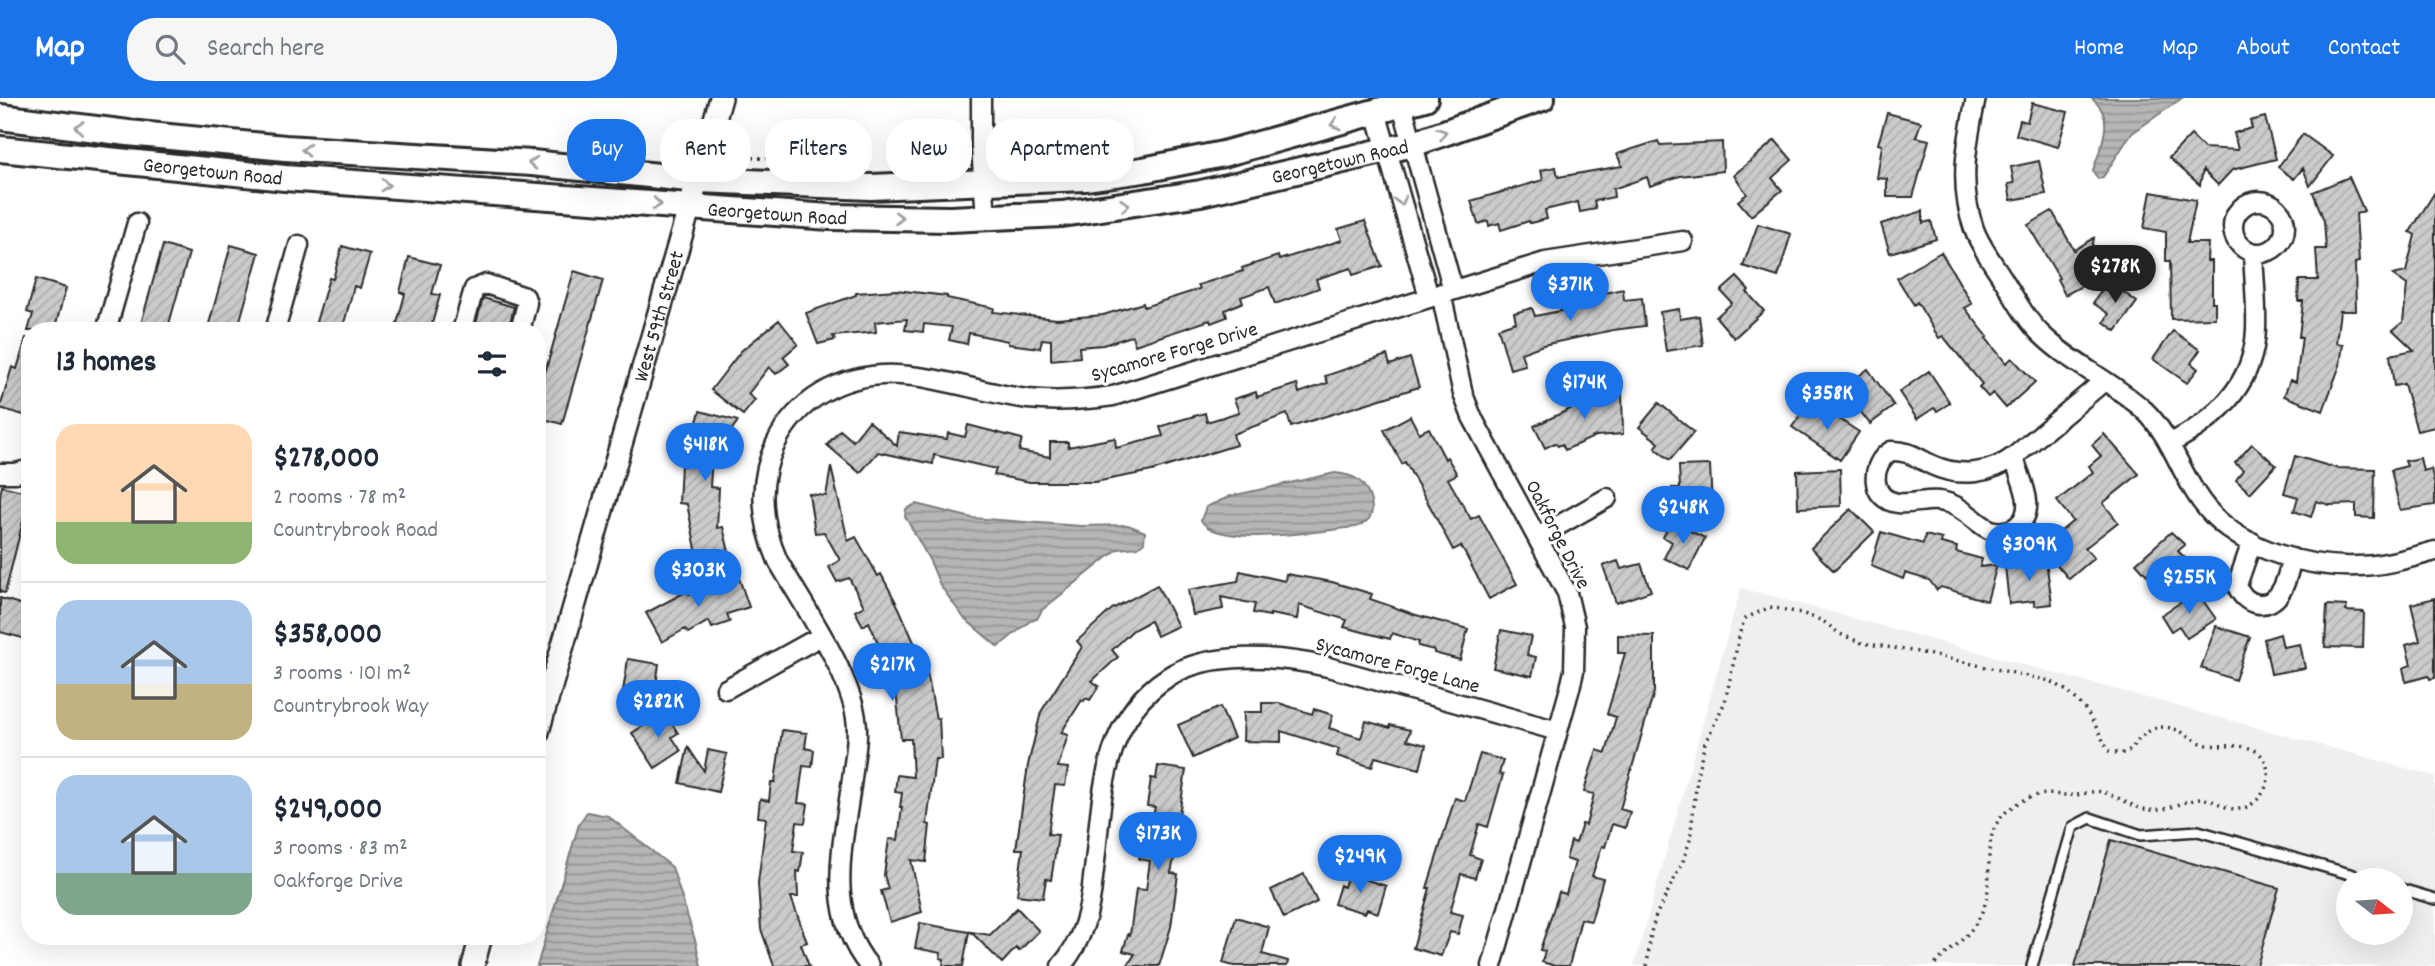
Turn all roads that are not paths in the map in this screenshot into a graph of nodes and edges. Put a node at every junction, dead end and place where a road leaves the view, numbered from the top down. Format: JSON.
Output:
{"nodes":[{"id":1,"x":721,"y":98,"type":"edge"},
{"id":2,"x":981,"y":98,"type":"edge"},
{"id":3,"x":1542,"y":98,"type":"edge"},
{"id":4,"x":1976,"y":98,"type":"edge"},
{"id":5,"x":1413,"y":101,"type":"edge"},
{"id":6,"x":1376,"y":112,"type":"junction"},
{"id":7,"x":0,"y":117,"type":"edge"},
{"id":8,"x":715,"y":119,"type":"edge"},
{"id":9,"x":1413,"y":144,"type":"junction"},
{"id":10,"x":0,"y":149,"type":"edge"},
{"id":11,"x":1386,"y":150,"type":"junction"},
{"id":12,"x":660,"y":176,"type":"edge"},
{"id":13,"x":698,"y":182,"type":"edge"},
{"id":14,"x":748,"y":182,"type":"edge"},
{"id":15,"x":984,"y":183,"type":"junction"},
{"id":16,"x":691,"y":208,"type":"junction"},
{"id":17,"x":986,"y":218,"type":"junction"},
{"id":18,"x":137,"y":223,"type":"dead end"},
{"id":19,"x":1683,"y":241,"type":"dead end"},
{"id":20,"x":299,"y":245,"type":"dead end"},
{"id":21,"x":2253,"y":253,"type":"dead end"},
{"id":22,"x":1441,"y":293,"type":"junction"},
{"id":23,"x":109,"y":322,"type":"edge"},
{"id":24,"x":278,"y":322,"type":"edge"},
{"id":25,"x":465,"y":322,"type":"edge"},
{"id":26,"x":522,"y":322,"type":"edge"},
{"id":27,"x":2104,"y":381,"type":"junction"},
{"id":28,"x":2169,"y":444,"type":"junction"},
{"id":29,"x":2016,"y":455,"type":"junction"},
{"id":30,"x":21,"y":472,"type":"edge"},
{"id":31,"x":0,"y":473,"type":"edge"},
{"id":32,"x":1606,"y":498,"type":"dead end"},
{"id":33,"x":1538,"y":537,"type":"junction"},
{"id":34,"x":2252,"y":542,"type":"junction"},
{"id":35,"x":2435,"y":551,"type":"edge"},
{"id":36,"x":2292,"y":558,"type":"junction"},
{"id":37,"x":821,"y":636,"type":"junction"},
{"id":38,"x":726,"y":689,"type":"dead end"},
{"id":39,"x":546,"y":704,"type":"edge"},
{"id":40,"x":1558,"y":731,"type":"junction"},
{"id":41,"x":2336,"y":870,"type":"edge"},
{"id":42,"x":2413,"y":893,"type":"edge"},
{"id":43,"x":2435,"y":900,"type":"edge"},
{"id":44,"x":479,"y":945,"type":"edge"},
{"id":45,"x":473,"y":966,"type":"edge"},
{"id":46,"x":869,"y":966,"type":"edge"},
{"id":47,"x":1061,"y":966,"type":"edge"},
{"id":48,"x":1492,"y":966,"type":"edge"},
{"id":49,"x":2032,"y":966,"type":"edge"}],
"edges":[{"from":1,"to":8,"type":"street","name":"West 59th Street"},
{"from":2,"to":15,"type":"street"},
{"from":9,"to":3,"type":"main road","name":"Georgetown Road","one_way":true},
{"from":4,"to":27,"type":"street"},
{"from":5,"to":6,"type":"main road","name":"Georgetown Road"},
{"from":5,"to":9,"type":"street","name":"Oakforge Drive"},
{"from":6,"to":11,"type":"street"},
{"from":6,"to":15,"type":"main road","name":"Georgetown Road","one_way":true},
{"from":12,"to":7,"type":"main road","name":"Georgetown Road","one_way":true},
{"from":9,"to":11,"type":"main road","name":"Georgetown Road"},
{"from":9,"to":22,"type":"street","name":"Oakforge Drive"},
{"from":10,"to":16,"type":"main road","name":"Georgetown Road","one_way":true},
{"from":17,"to":11,"type":"main road","name":"Georgetown Road","one_way":true},
{"from":11,"to":22,"type":"street","one_way":true},
{"from":13,"to":16,"type":"street","name":"West 59th Street"},
{"from":14,"to":15,"type":"main road","name":"Georgetown Road"},
{"from":15,"to":17,"type":"street"},
{"from":16,"to":17,"type":"main road","name":"Georgetown Road","one_way":true},
{"from":16,"to":39,"type":"street","name":"West 59th Street"},
{"from":18,"to":23,"type":"street"},
{"from":19,"to":22,"type":"street","name":"Sycamore Forge Drive"},
{"from":20,"to":24,"type":"street"},
{"from":21,"to":28,"type":"street"},
{"from":22,"to":33,"type":"street","name":"Oakforge Drive"},
{"from":22,"to":37,"type":"street","name":"Sycamore Forge Drive"},
{"from":25,"to":26,"type":"street"},
{"from":27,"to":28,"type":"street"},
{"from":27,"to":29,"type":"street"},
{"from":28,"to":34,"type":"street"},
{"from":29,"to":29,"type":"street"},
{"from":30,"to":31,"type":"street"},
{"from":32,"to":33,"type":"street"},
{"from":33,"to":40,"type":"street","name":"Oakforge Drive"},
{"from":34,"to":36,"type":"street"},
{"from":34,"to":36,"type":"street"},
{"from":35,"to":36,"type":"street"},
{"from":37,"to":38,"type":"street"},
{"from":37,"to":46,"type":"street"},
{"from":40,"to":47,"type":"street","name":"Sycamore Forge Lane"},
{"from":40,"to":48,"type":"street","name":"Oakforge Drive"},
{"from":41,"to":49,"type":"lane"},
{"from":42,"to":43,"type":"lane"},
{"from":44,"to":45,"type":"street"}]}
